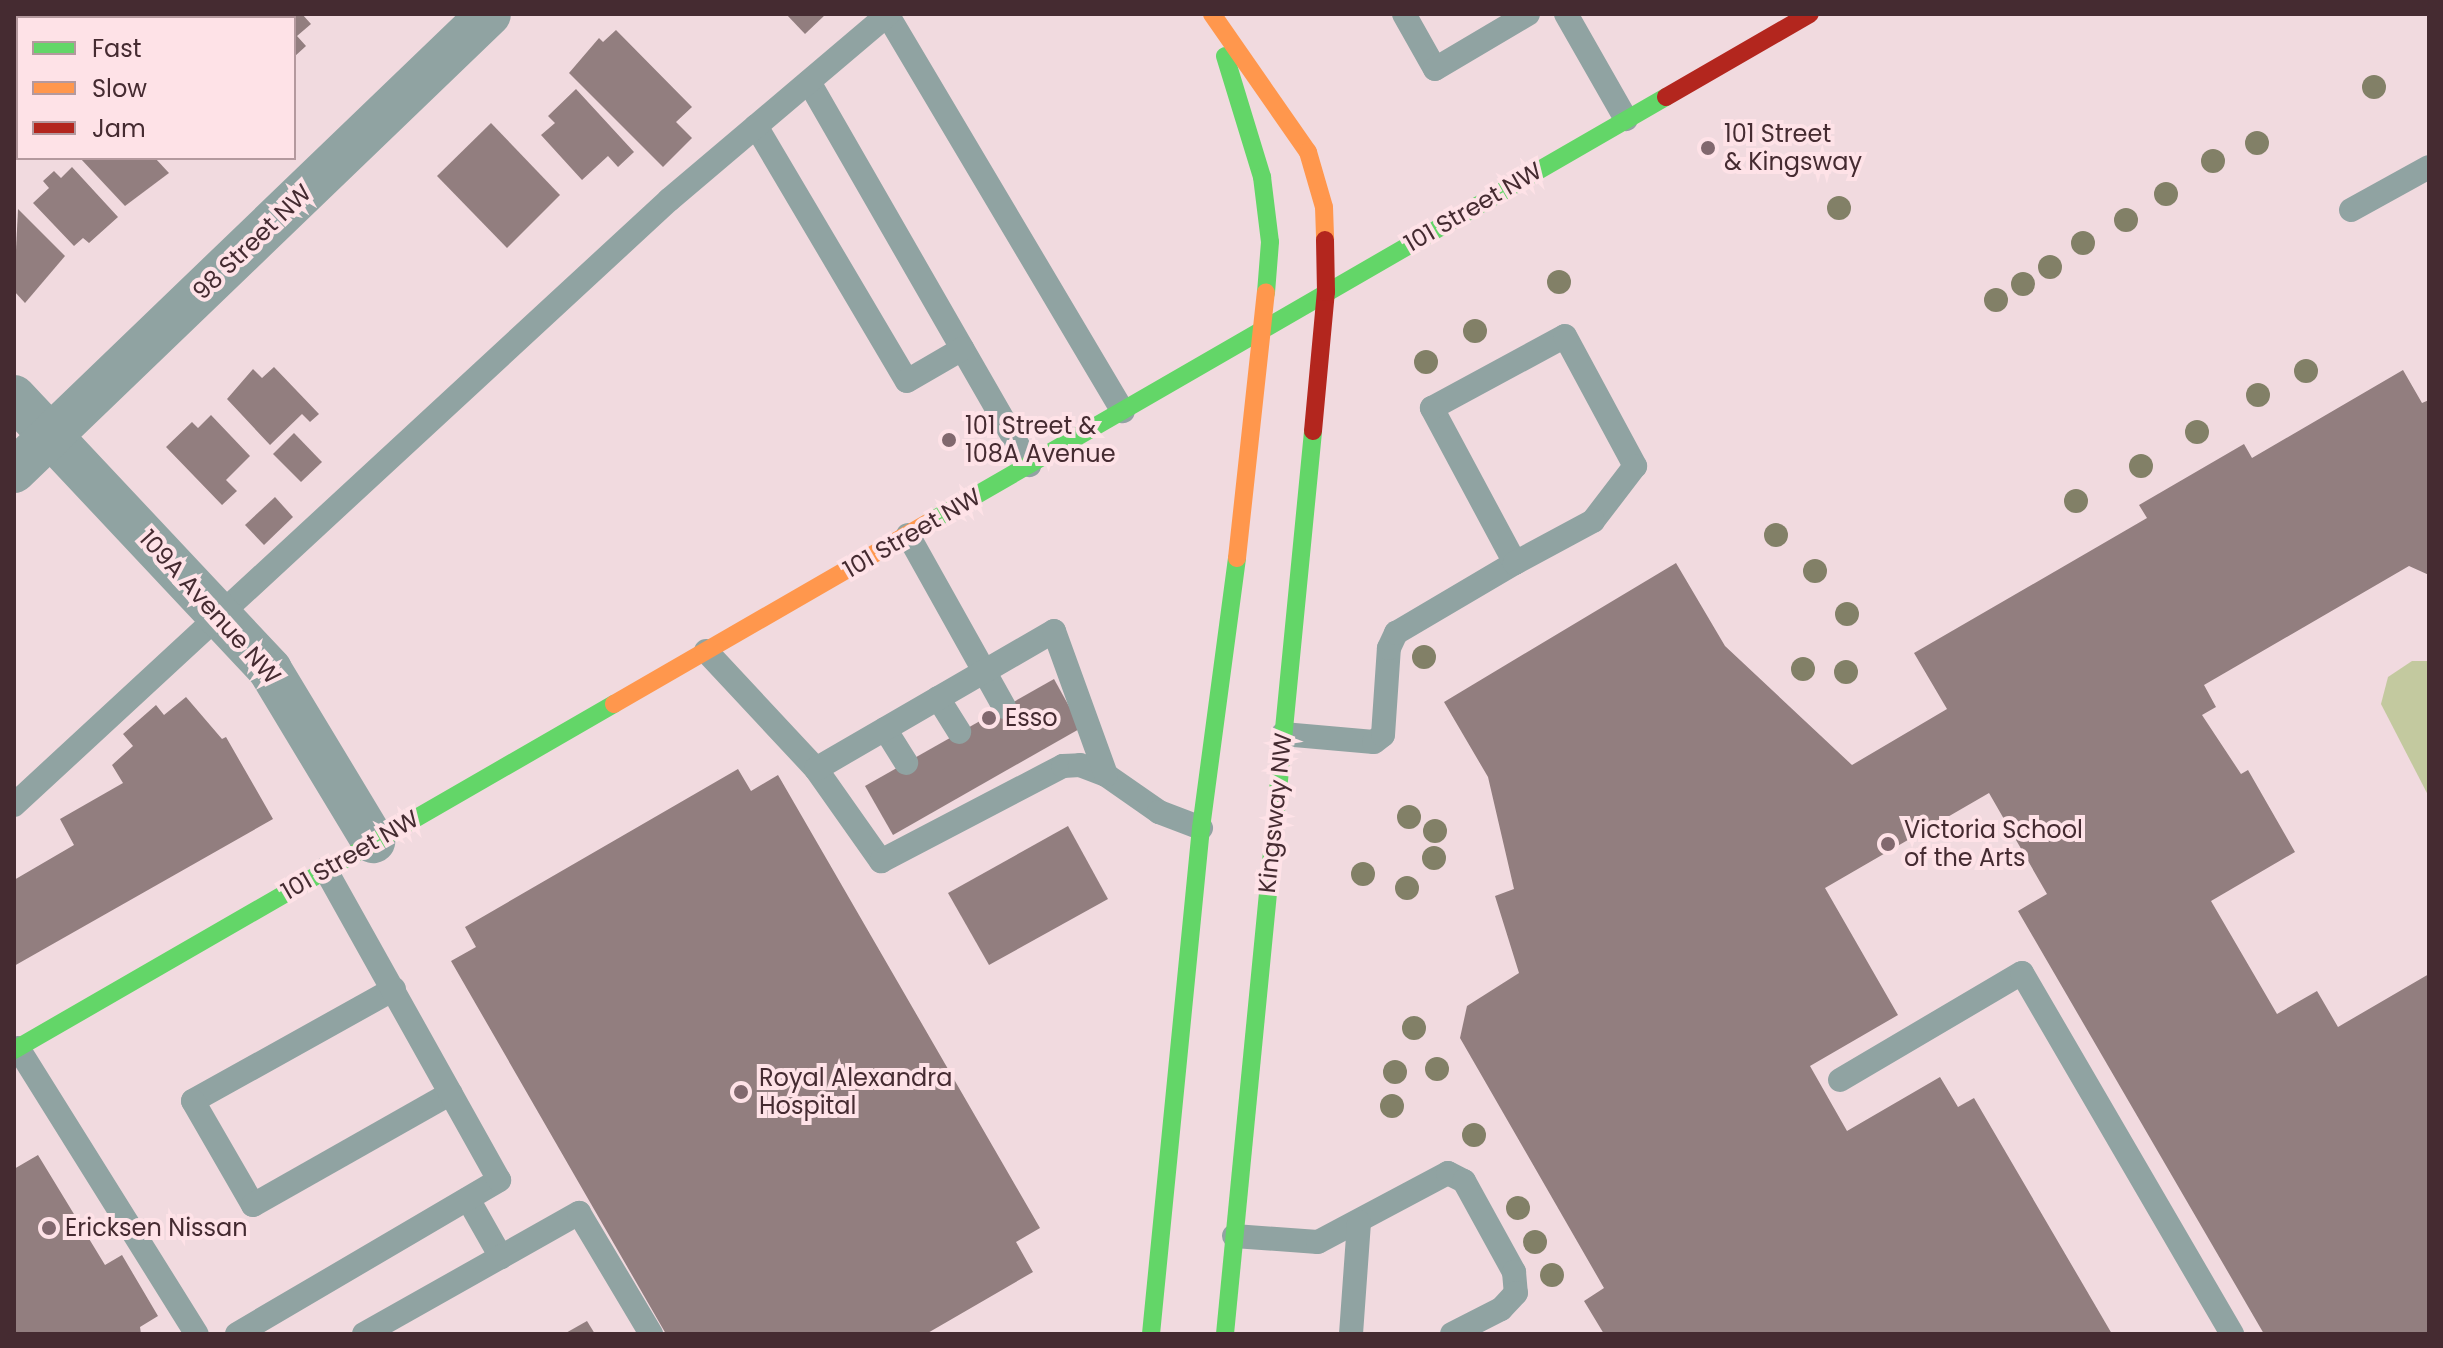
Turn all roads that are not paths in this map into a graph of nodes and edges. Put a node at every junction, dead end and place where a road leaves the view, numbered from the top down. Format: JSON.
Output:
{"nodes":[{"id":1,"x":489,"y":14,"type":"edge"},
{"id":2,"x":888,"y":14,"type":"edge"},
{"id":3,"x":1404,"y":14,"type":"edge"},
{"id":4,"x":1528,"y":14,"type":"edge"},
{"id":5,"x":1566,"y":14,"type":"edge"},
{"id":6,"x":1810,"y":14,"type":"edge"},
{"id":7,"x":1212,"y":15,"type":"edge"},
{"id":8,"x":809,"y":82,"type":"junction"},
{"id":9,"x":1626,"y":119,"type":"junction"},
{"id":10,"x":756,"y":126,"type":"junction"},
{"id":11,"x":2429,"y":167,"type":"edge"},
{"id":12,"x":2351,"y":210,"type":"dead end"},
{"id":13,"x":1326,"y":292,"type":"junction"},
{"id":14,"x":1262,"y":329,"type":"junction"},
{"id":15,"x":962,"y":349,"type":"junction"},
{"id":16,"x":14,"y":397,"type":"edge"},
{"id":17,"x":1123,"y":411,"type":"junction"},
{"id":18,"x":51,"y":436,"type":"junction"},
{"id":19,"x":1029,"y":465,"type":"junction"},
{"id":20,"x":14,"y":471,"type":"edge"},
{"id":21,"x":908,"y":535,"type":"junction"},
{"id":22,"x":1515,"y":563,"type":"junction"},
{"id":23,"x":219,"y":614,"type":"junction"},
{"id":24,"x":706,"y":651,"type":"junction"},
{"id":25,"x":983,"y":671,"type":"junction"},
{"id":26,"x":938,"y":698,"type":"junction"},
{"id":27,"x":1004,"y":707,"type":"dead end"},
{"id":28,"x":885,"y":729,"type":"junction"},
{"id":29,"x":959,"y":732,"type":"dead end"},
{"id":30,"x":1283,"y":734,"type":"junction"},
{"id":31,"x":906,"y":763,"type":"dead end"},
{"id":32,"x":816,"y":769,"type":"junction"},
{"id":33,"x":1106,"y":775,"type":"junction"},
{"id":34,"x":14,"y":805,"type":"edge"},
{"id":35,"x":1201,"y":828,"type":"junction"},
{"id":36,"x":373,"y":841,"type":"junction"},
{"id":37,"x":325,"y":869,"type":"junction"},
{"id":38,"x":394,"y":989,"type":"junction"},
{"id":39,"x":16,"y":1049,"type":"edge"},
{"id":40,"x":1840,"y":1080,"type":"dead end"},
{"id":41,"x":451,"y":1093,"type":"junction"},
{"id":42,"x":468,"y":1199,"type":"junction"},
{"id":43,"x":1359,"y":1222,"type":"junction"},
{"id":44,"x":1234,"y":1236,"type":"junction"},
{"id":45,"x":501,"y":1257,"type":"junction"},
{"id":46,"x":197,"y":1334,"type":"edge"},
{"id":47,"x":237,"y":1334,"type":"edge"},
{"id":48,"x":364,"y":1334,"type":"edge"},
{"id":49,"x":651,"y":1334,"type":"edge"},
{"id":50,"x":1151,"y":1334,"type":"edge"},
{"id":51,"x":1225,"y":1334,"type":"edge"},
{"id":52,"x":1351,"y":1334,"type":"edge"},
{"id":53,"x":1452,"y":1334,"type":"edge"},
{"id":54,"x":2232,"y":1334,"type":"edge"}],
"edges":[{"from":1,"to":18,"type":"street","name":"98 Street NW"},
{"from":2,"to":8,"type":"lane"},
{"from":2,"to":17,"type":"lane"},
{"from":3,"to":4,"type":"lane"},
{"from":5,"to":9,"type":"lane"},
{"from":6,"to":9,"type":"main road","name":"101 Street NW"},
{"from":7,"to":13,"type":"main road","name":"Kingsway NW"},
{"from":7,"to":14,"type":"main road"},
{"from":8,"to":10,"type":"lane"},
{"from":8,"to":15,"type":"lane"},
{"from":9,"to":13,"type":"main road","name":"101 Street NW"},
{"from":10,"to":15,"type":"lane"},
{"from":10,"to":23,"type":"lane"},
{"from":11,"to":12,"type":"lane"},
{"from":13,"to":14,"type":"main road","name":"101 Street NW"},
{"from":13,"to":30,"type":"main road","name":"Kingsway NW"},
{"from":14,"to":17,"type":"main road","name":"101 Street NW"},
{"from":14,"to":35,"type":"main road"},
{"from":15,"to":19,"type":"lane"},
{"from":16,"to":18,"type":"street","name":"109A Avenue NW"},
{"from":17,"to":19,"type":"main road","name":"101 Street NW"},
{"from":18,"to":20,"type":"street","name":"98 Street NW"},
{"from":18,"to":23,"type":"street","name":"109A Avenue NW"},
{"from":19,"to":21,"type":"main road","name":"101 Street NW"},
{"from":21,"to":24,"type":"main road","name":"101 Street NW"},
{"from":21,"to":25,"type":"lane"},
{"from":22,"to":22,"type":"lane"},
{"from":22,"to":30,"type":"lane"},
{"from":23,"to":34,"type":"lane"},
{"from":23,"to":36,"type":"street","name":"109A Avenue NW"},
{"from":24,"to":32,"type":"lane"},
{"from":24,"to":36,"type":"main road","name":"101 Street NW"},
{"from":25,"to":26,"type":"lane"},
{"from":25,"to":27,"type":"lane"},
{"from":25,"to":33,"type":"lane"},
{"from":26,"to":28,"type":"lane"},
{"from":26,"to":29,"type":"lane"},
{"from":28,"to":31,"type":"lane"},
{"from":28,"to":32,"type":"lane"},
{"from":30,"to":44,"type":"main road","name":"Kingsway NW"},
{"from":32,"to":33,"type":"lane"},
{"from":33,"to":35,"type":"lane"},
{"from":35,"to":50,"type":"main road"},
{"from":36,"to":37,"type":"main road","name":"101 Street NW"},
{"from":37,"to":38,"type":"lane"},
{"from":37,"to":39,"type":"main road","name":"101 Street NW"},
{"from":38,"to":41,"type":"lane"},
{"from":38,"to":41,"type":"lane"},
{"from":39,"to":46,"type":"lane"},
{"from":40,"to":54,"type":"lane"},
{"from":41,"to":42,"type":"lane"},
{"from":42,"to":45,"type":"lane"},
{"from":42,"to":47,"type":"lane"},
{"from":43,"to":44,"type":"lane"},
{"from":43,"to":52,"type":"lane"},
{"from":43,"to":53,"type":"lane"},
{"from":44,"to":51,"type":"main road","name":"Kingsway NW"},
{"from":45,"to":48,"type":"lane"},
{"from":45,"to":49,"type":"lane"}]}
